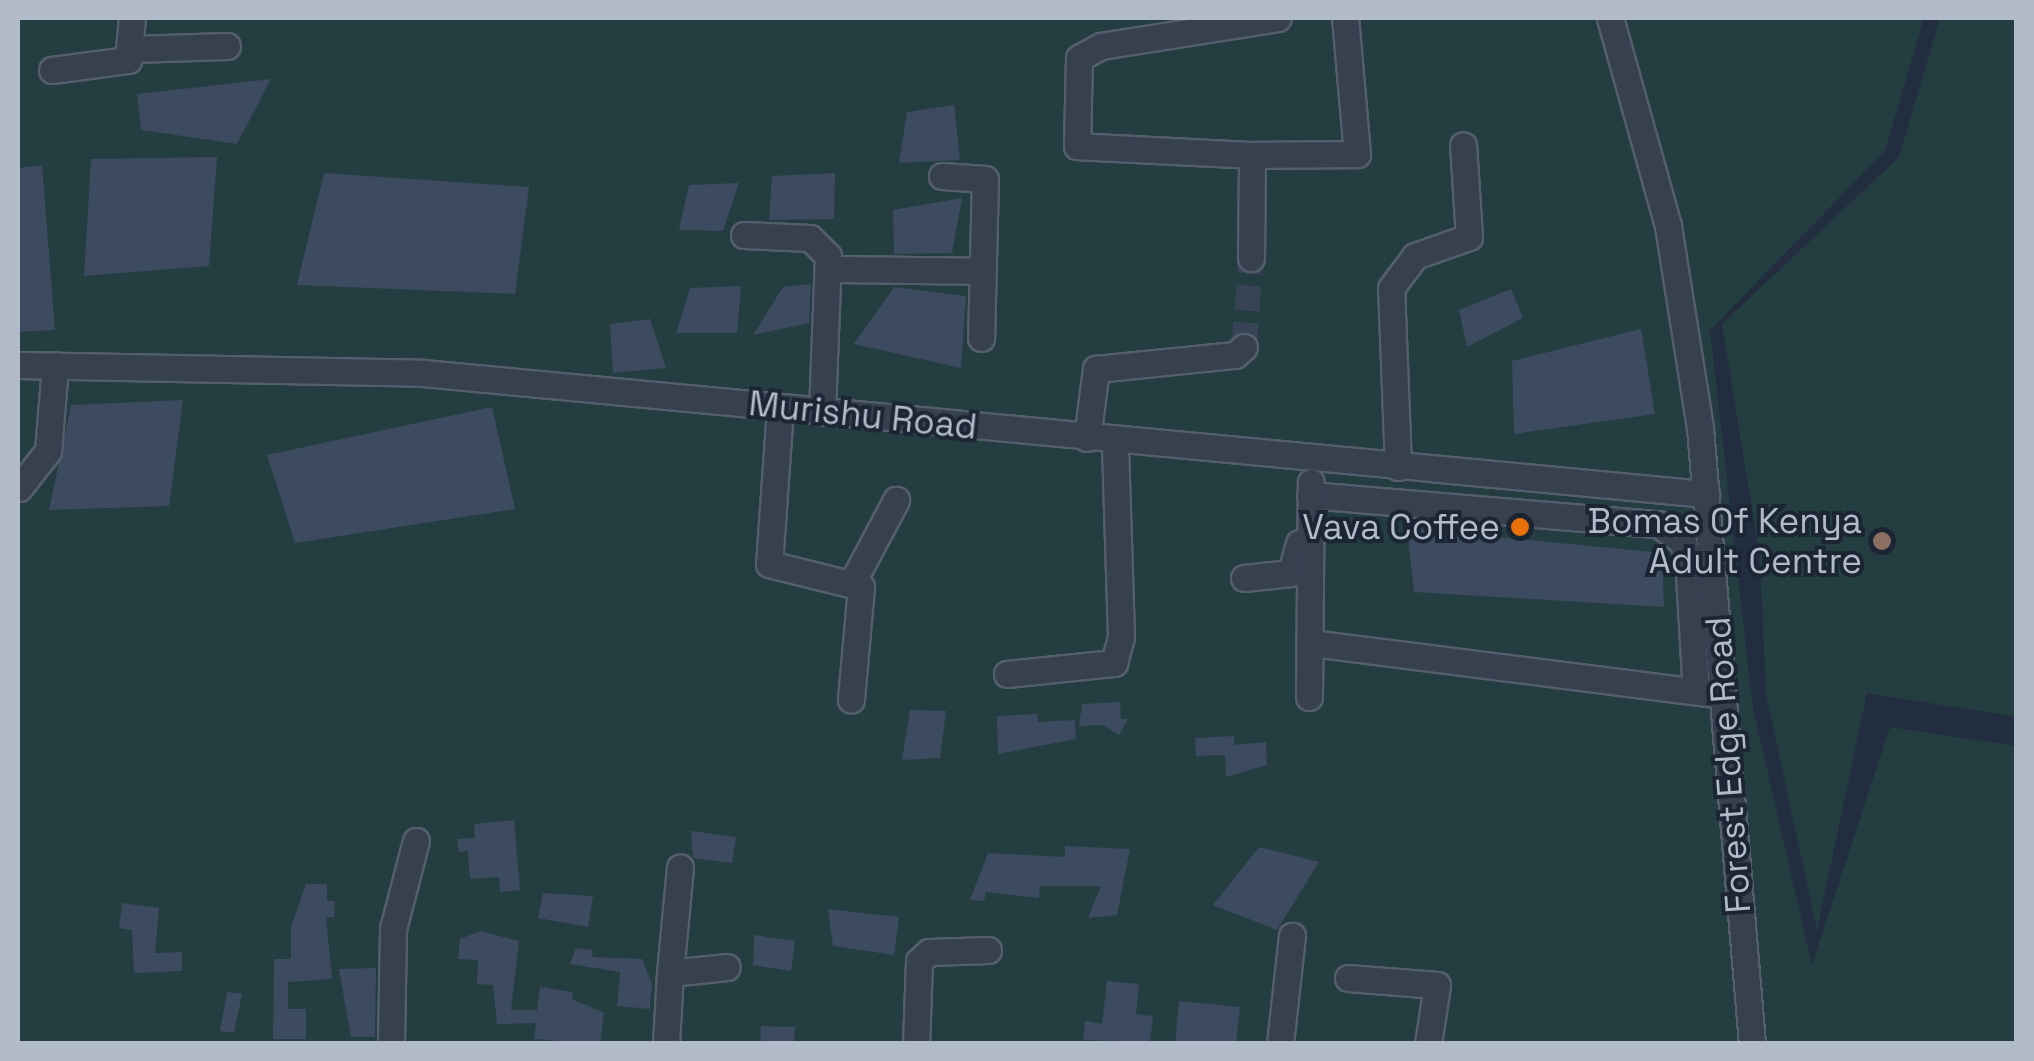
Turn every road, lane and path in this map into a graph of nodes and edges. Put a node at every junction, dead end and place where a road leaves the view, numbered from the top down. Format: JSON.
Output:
{"nodes":[{"id":1,"x":132,"y":18,"type":"edge"},
{"id":2,"x":1278,"y":18,"type":"edge"},
{"id":3,"x":1346,"y":18,"type":"edge"},
{"id":4,"x":1610,"y":18,"type":"edge"},
{"id":5,"x":227,"y":46,"type":"dead end"},
{"id":6,"x":132,"y":49,"type":"junction"},
{"id":7,"x":52,"y":70,"type":"dead end"},
{"id":8,"x":1463,"y":145,"type":"dead end"},
{"id":9,"x":1252,"y":155,"type":"junction"},
{"id":10,"x":942,"y":176,"type":"dead end"},
{"id":11,"x":744,"y":235,"type":"dead end"},
{"id":12,"x":1252,"y":258,"type":"tunnel mouth"},
{"id":13,"x":830,"y":269,"type":"junction"},
{"id":14,"x":983,"y":271,"type":"junction"},
{"id":15,"x":981,"y":338,"type":"dead end"},
{"id":16,"x":1244,"y":347,"type":"dead end"},
{"id":17,"x":18,"y":365,"type":"edge"},
{"id":18,"x":55,"y":365,"type":"junction"},
{"id":19,"x":780,"y":408,"type":"junction"},
{"id":20,"x":822,"y":412,"type":"junction"},
{"id":21,"x":1088,"y":438,"type":"junction"},
{"id":22,"x":1115,"y":440,"type":"junction"},
{"id":23,"x":1304,"y":459,"type":"junction"},
{"id":24,"x":1398,"y":467,"type":"junction"},
{"id":25,"x":19,"y":488,"type":"edge"},
{"id":26,"x":1706,"y":494,"type":"junction"},
{"id":27,"x":1310,"y":495,"type":"junction"},
{"id":28,"x":896,"y":500,"type":"dead end"},
{"id":29,"x":1244,"y":578,"type":"dead end"},
{"id":30,"x":853,"y":581,"type":"junction"},
{"id":31,"x":1311,"y":642,"type":"junction"},
{"id":32,"x":1007,"y":674,"type":"dead end"},
{"id":33,"x":1696,"y":691,"type":"junction"},
{"id":34,"x":1723,"y":696,"type":"junction"},
{"id":35,"x":1309,"y":697,"type":"dead end"},
{"id":36,"x":851,"y":700,"type":"dead end"},
{"id":37,"x":416,"y":841,"type":"dead end"},
{"id":38,"x":680,"y":867,"type":"dead end"},
{"id":39,"x":1292,"y":936,"type":"dead end"},
{"id":40,"x":988,"y":950,"type":"dead end"},
{"id":41,"x":726,"y":967,"type":"dead end"},
{"id":42,"x":670,"y":972,"type":"junction"},
{"id":43,"x":1348,"y":978,"type":"dead end"},
{"id":44,"x":391,"y":1044,"type":"edge"},
{"id":45,"x":666,"y":1044,"type":"edge"},
{"id":46,"x":916,"y":1044,"type":"edge"},
{"id":47,"x":1280,"y":1044,"type":"edge"},
{"id":48,"x":1428,"y":1044,"type":"edge"},
{"id":49,"x":1752,"y":1044,"type":"edge"}],
"edges":[{"from":1,"to":6,"type":"street"},
{"from":2,"to":9,"type":"street"},
{"from":3,"to":9,"type":"street"},
{"from":4,"to":26,"type":"street","name":"Forest Edge Road"},
{"from":5,"to":6,"type":"street"},
{"from":6,"to":7,"type":"street"},
{"from":8,"to":24,"type":"street"},
{"from":9,"to":12,"type":"street"},
{"from":10,"to":14,"type":"street"},
{"from":11,"to":13,"type":"street"},
{"from":13,"to":14,"type":"street"},
{"from":13,"to":20,"type":"street"},
{"from":14,"to":15,"type":"street"},
{"from":16,"to":21,"type":"street"},
{"from":17,"to":18,"type":"street","name":"Murishu Road"},
{"from":18,"to":19,"type":"street","name":"Murishu Road"},
{"from":18,"to":25,"type":"street"},
{"from":19,"to":20,"type":"street","name":"Murishu Road"},
{"from":19,"to":30,"type":"street"},
{"from":20,"to":21,"type":"street","name":"Murishu Road"},
{"from":21,"to":22,"type":"street","name":"Murishu Road"},
{"from":22,"to":23,"type":"street","name":"Murishu Road"},
{"from":22,"to":32,"type":"street"},
{"from":23,"to":24,"type":"street","name":"Murishu Road"},
{"from":23,"to":27,"type":"street"},
{"from":23,"to":29,"type":"street"},
{"from":24,"to":26,"type":"street","name":"Murishu Road"},
{"from":26,"to":34,"type":"street","name":"Forest Edge Road"},
{"from":27,"to":31,"type":"street"},
{"from":27,"to":33,"type":"street"},
{"from":28,"to":30,"type":"street"},
{"from":30,"to":36,"type":"street"},
{"from":31,"to":33,"type":"street"},
{"from":31,"to":35,"type":"street"},
{"from":33,"to":34,"type":"street"},
{"from":34,"to":49,"type":"street","name":"Forest Edge Road"},
{"from":37,"to":44,"type":"street"},
{"from":38,"to":42,"type":"street"},
{"from":39,"to":47,"type":"street"},
{"from":40,"to":46,"type":"street"},
{"from":41,"to":42,"type":"street"},
{"from":42,"to":45,"type":"street"},
{"from":43,"to":48,"type":"street"}]}
